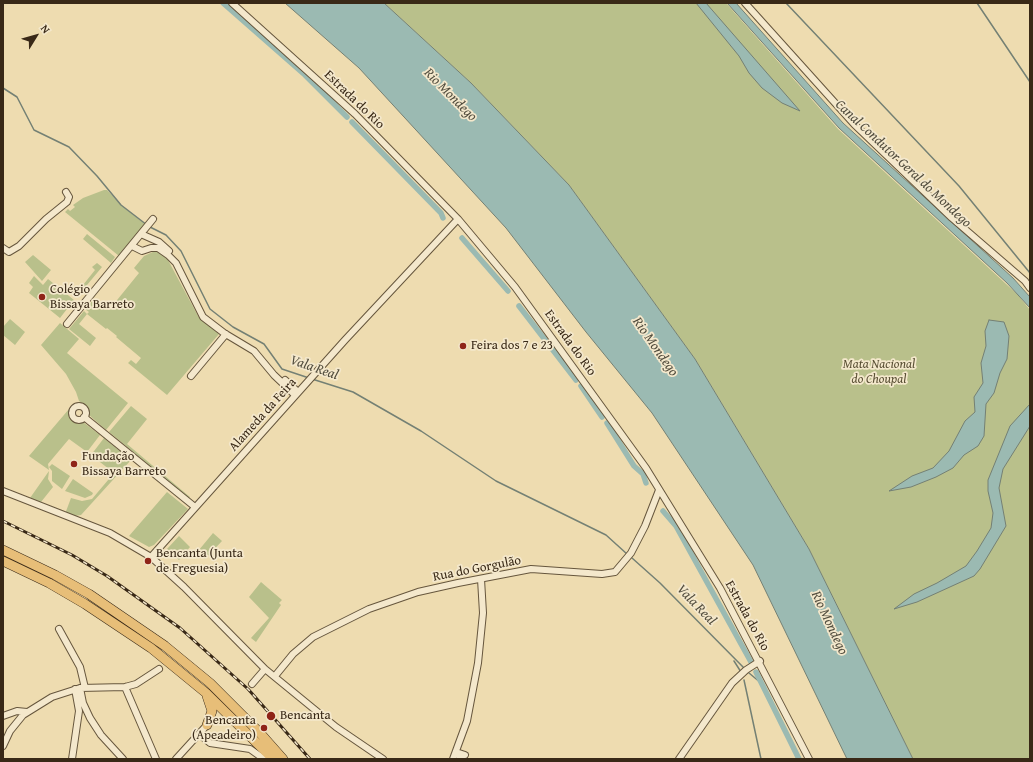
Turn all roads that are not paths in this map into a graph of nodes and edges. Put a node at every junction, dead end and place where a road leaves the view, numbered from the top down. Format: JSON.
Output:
{"nodes":[{"id":1,"x":232,"y":3,"type":"edge"},
{"id":2,"x":745,"y":3,"type":"edge"},
{"id":3,"x":66,"y":192,"type":"dead end"},
{"id":4,"x":153,"y":219,"type":"dead end"},
{"id":5,"x":458,"y":219,"type":"junction"},
{"id":6,"x":141,"y":234,"type":"junction"},
{"id":7,"x":150,"y":239,"type":"junction"},
{"id":8,"x":132,"y":246,"type":"junction"},
{"id":9,"x":3,"y":248,"type":"edge"},
{"id":10,"x":151,"y":248,"type":"junction"},
{"id":11,"x":1030,"y":288,"type":"edge"},
{"id":12,"x":68,"y":324,"type":"dead end"},
{"id":13,"x":226,"y":334,"type":"junction"},
{"id":14,"x":191,"y":376,"type":"dead end"},
{"id":15,"x":297,"y":394,"type":"junction"},
{"id":16,"x":84,"y":417,"type":"dead end"},
{"id":17,"x":659,"y":490,"type":"junction"},
{"id":18,"x":3,"y":492,"type":"edge"},
{"id":19,"x":195,"y":507,"type":"junction"},
{"id":20,"x":3,"y":550,"type":"edge"},
{"id":21,"x":151,"y":557,"type":"junction"},
{"id":22,"x":3,"y":561,"type":"edge"},
{"id":23,"x":481,"y":579,"type":"junction"},
{"id":24,"x":59,"y":629,"type":"dead end"},
{"id":25,"x":760,"y":661,"type":"junction"},
{"id":26,"x":159,"y":669,"type":"dead end"},
{"id":27,"x":265,"y":669,"type":"junction"},
{"id":28,"x":275,"y":676,"type":"junction"},
{"id":29,"x":252,"y":684,"type":"dead end"},
{"id":30,"x":124,"y":687,"type":"junction"},
{"id":31,"x":80,"y":688,"type":"junction"},
{"id":32,"x":206,"y":693,"type":"junction"},
{"id":33,"x":27,"y":712,"type":"junction"},
{"id":34,"x":3,"y":716,"type":"edge"},
{"id":35,"x":237,"y":722,"type":"junction"},
{"id":36,"x":207,"y":725,"type":"junction"},
{"id":37,"x":199,"y":734,"type":"junction"},
{"id":38,"x":3,"y":746,"type":"edge"},
{"id":39,"x":456,"y":752,"type":"junction"},
{"id":40,"x":463,"y":757,"type":"edge"},
{"id":41,"x":72,"y":759,"type":"edge"},
{"id":42,"x":123,"y":759,"type":"edge"},
{"id":43,"x":156,"y":759,"type":"edge"},
{"id":44,"x":176,"y":759,"type":"edge"},
{"id":45,"x":264,"y":759,"type":"edge"},
{"id":46,"x":273,"y":759,"type":"edge"},
{"id":47,"x":283,"y":759,"type":"edge"},
{"id":48,"x":383,"y":759,"type":"edge"},
{"id":49,"x":453,"y":759,"type":"edge"},
{"id":50,"x":679,"y":759,"type":"edge"},
{"id":51,"x":809,"y":759,"type":"edge"}],
"edges":[{"from":1,"to":5,"type":"street","name":"Estrada do Rio"},
{"from":2,"to":11,"type":"street"},
{"from":3,"to":9,"type":"street"},
{"from":4,"to":6,"type":"street"},
{"from":5,"to":15,"type":"street","name":"Alameda da Feira"},
{"from":5,"to":17,"type":"street","name":"Estrada do Rio"},
{"from":6,"to":7,"type":"street"},
{"from":6,"to":8,"type":"street"},
{"from":7,"to":10,"type":"street"},
{"from":7,"to":15,"type":"street"},
{"from":8,"to":10,"type":"street"},
{"from":8,"to":12,"type":"street"},
{"from":10,"to":13,"type":"street"},
{"from":13,"to":14,"type":"street"},
{"from":13,"to":15,"type":"street"},
{"from":15,"to":19,"type":"street","name":"Alameda da Feira"},
{"from":16,"to":19,"type":"street"},
{"from":17,"to":23,"type":"street","name":"Rua do Gorgulão"},
{"from":17,"to":25,"type":"street","name":"Estrada do Rio"},
{"from":18,"to":21,"type":"street"},
{"from":19,"to":21,"type":"street","name":"Alameda da Feira"},
{"from":20,"to":47,"type":"highway"},
{"from":21,"to":27,"type":"street"},
{"from":22,"to":32,"type":"highway"},
{"from":23,"to":28,"type":"street","name":"Rua do Gorgulão"},
{"from":23,"to":39,"type":"street"},
{"from":24,"to":31,"type":"street"},
{"from":25,"to":50,"type":"street"},
{"from":25,"to":51,"type":"street","name":"Estrada do Rio"},
{"from":26,"to":30,"type":"street"},
{"from":27,"to":28,"type":"street"},
{"from":27,"to":29,"type":"street"},
{"from":28,"to":48,"type":"street"},
{"from":30,"to":31,"type":"street"},
{"from":30,"to":43,"type":"street"},
{"from":31,"to":33,"type":"street"},
{"from":31,"to":41,"type":"street"},
{"from":31,"to":42,"type":"street"},
{"from":32,"to":35,"type":"highway"},
{"from":32,"to":36,"type":"highway"},
{"from":33,"to":34,"type":"street"},
{"from":33,"to":38,"type":"street"},
{"from":35,"to":36,"type":"highway"},
{"from":35,"to":46,"type":"highway"},
{"from":36,"to":37,"type":"street"},
{"from":37,"to":44,"type":"street"},
{"from":37,"to":45,"type":"street"},
{"from":39,"to":40,"type":"street"},
{"from":39,"to":49,"type":"street"}]}
